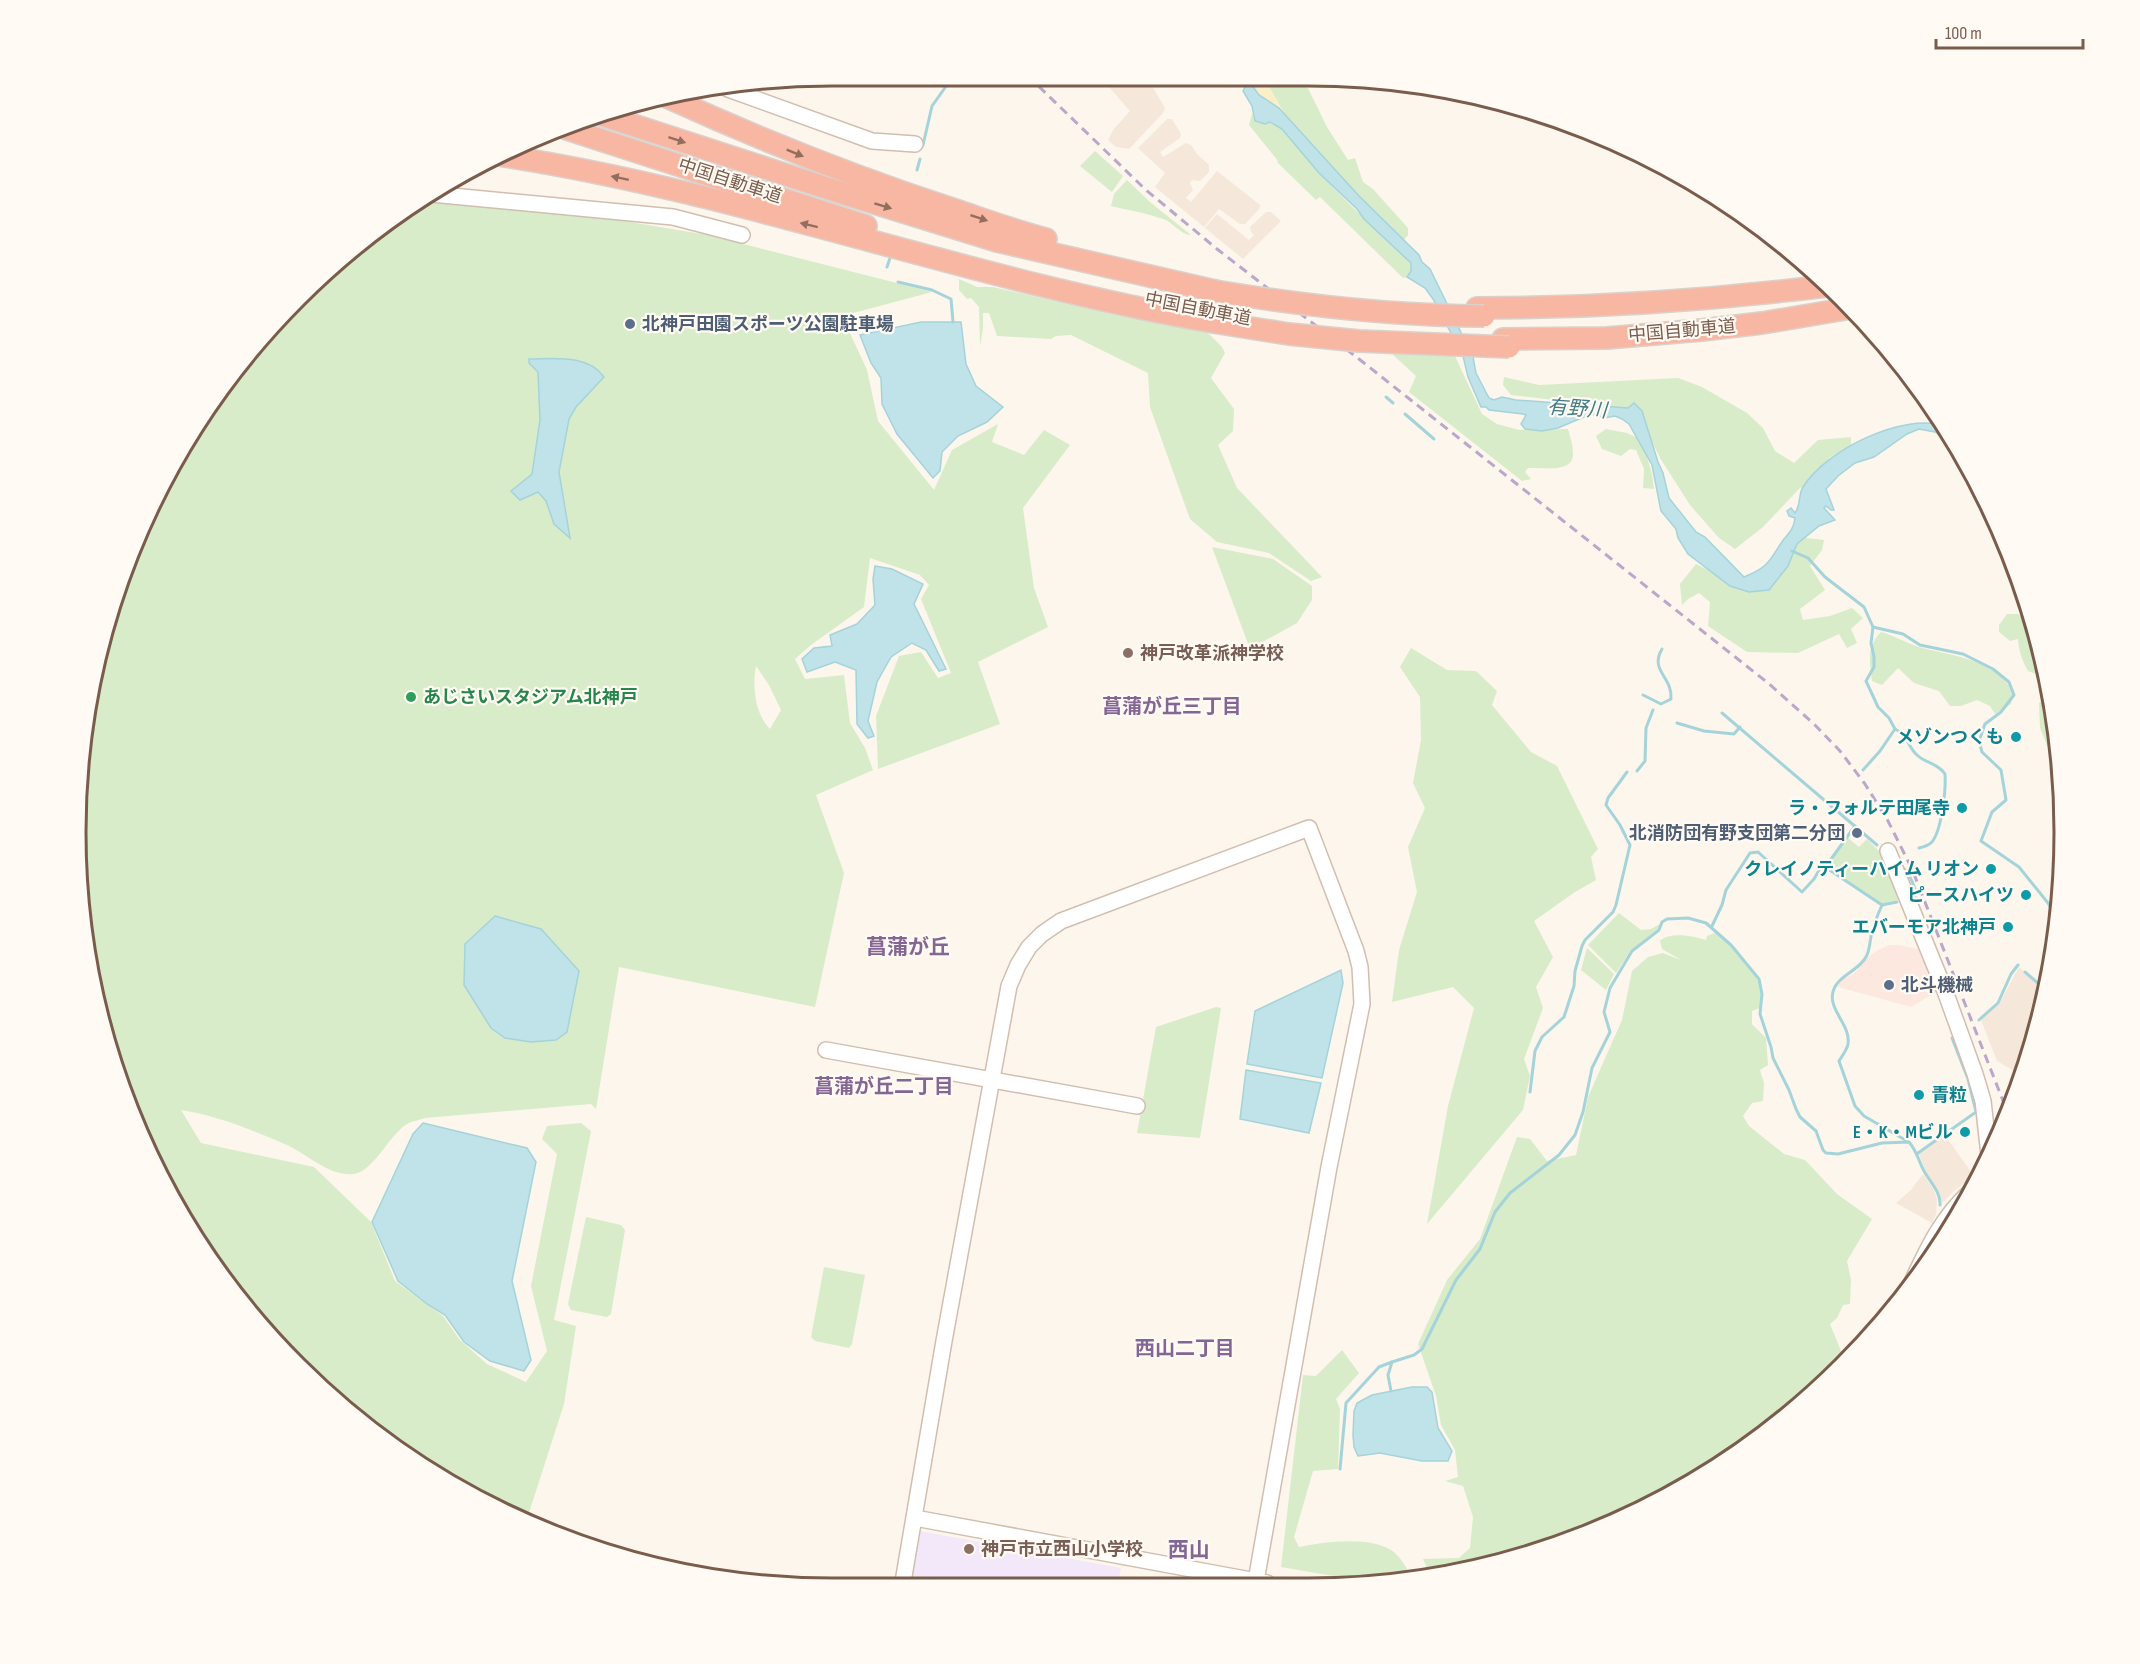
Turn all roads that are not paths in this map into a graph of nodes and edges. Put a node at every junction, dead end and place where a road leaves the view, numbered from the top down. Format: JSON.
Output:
{"nodes":[{"id":1,"x":736,"y":92,"type":"edge"},
{"id":2,"x":690,"y":99,"type":"edge"},
{"id":3,"x":678,"y":102,"type":"edge"},
{"id":4,"x":613,"y":119,"type":"edge"},
{"id":5,"x":741,"y":130,"type":"junction"},
{"id":6,"x":575,"y":131,"type":"edge"},
{"id":7,"x":915,"y":144,"type":"dead end"},
{"id":8,"x":512,"y":157,"type":"edge"},
{"id":9,"x":444,"y":195,"type":"edge"},
{"id":10,"x":742,"y":236,"type":"dead end"},
{"id":11,"x":1216,"y":286,"type":"junction"},
{"id":12,"x":1820,"y":290,"type":"edge"},
{"id":13,"x":1842,"y":311,"type":"edge"},
{"id":14,"x":1213,"y":318,"type":"junction"},
{"id":15,"x":1888,"y":851,"type":"dead end"},
{"id":16,"x":826,"y":1050,"type":"dead end"},
{"id":17,"x":991,"y":1081,"type":"junction"},
{"id":18,"x":1137,"y":1106,"type":"dead end"},
{"id":19,"x":1987,"y":1141,"type":"edge"},
{"id":20,"x":915,"y":1518,"type":"junction"},
{"id":21,"x":904,"y":1578,"type":"edge"},
{"id":22,"x":1240,"y":1578,"type":"edge"},
{"id":23,"x":1263,"y":1578,"type":"edge"}],
"edges":[{"from":1,"to":7,"type":"street"},
{"from":2,"to":5,"type":"highway"},
{"from":3,"to":5,"type":"highway"},
{"from":4,"to":11,"type":"highway","name":"中国自動車道","one_way":true},
{"from":5,"to":11,"type":"highway","one_way":true},
{"from":6,"to":14,"type":"highway","name":"中国自動車道"},
{"from":14,"to":8,"type":"highway","one_way":true},
{"from":9,"to":10,"type":"street"},
{"from":11,"to":12,"type":"highway","name":"中国自動車道","bridge":true},
{"from":13,"to":14,"type":"highway","name":"中国自動車道"},
{"from":15,"to":19,"type":"street"},
{"from":16,"to":17,"type":"street"},
{"from":17,"to":18,"type":"street"},
{"from":17,"to":20,"type":"street"},
{"from":17,"to":23,"type":"street"},
{"from":20,"to":21,"type":"street"},
{"from":20,"to":22,"type":"street"}]}
